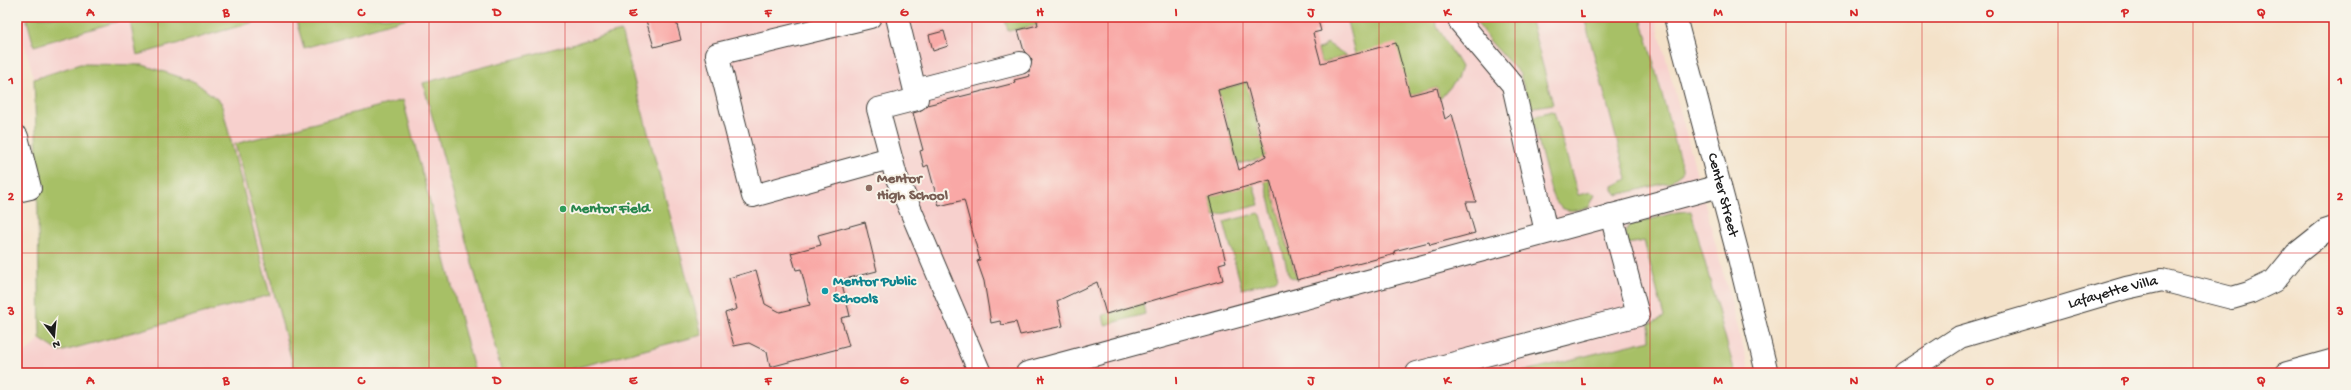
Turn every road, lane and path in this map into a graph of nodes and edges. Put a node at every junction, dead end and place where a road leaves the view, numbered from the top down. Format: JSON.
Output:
{"nodes":[{"id":1,"x":870,"y":17,"type":"edge"},
{"id":2,"x":897,"y":17,"type":"edge"},
{"id":3,"x":1459,"y":17,"type":"edge"},
{"id":4,"x":1675,"y":17,"type":"edge"},
{"id":5,"x":1020,"y":63,"type":"dead end"},
{"id":6,"x":915,"y":90,"type":"junction"},
{"id":7,"x":17,"y":137,"type":"edge"},
{"id":8,"x":890,"y":158,"type":"junction"},
{"id":9,"x":1720,"y":186,"type":"junction"},
{"id":10,"x":17,"y":191,"type":"edge"},
{"id":11,"x":1611,"y":215,"type":"junction"},
{"id":12,"x":2334,"y":228,"type":"edge"},
{"id":13,"x":1546,"y":232,"type":"junction"},
{"id":14,"x":2334,"y":360,"type":"edge"},
{"id":15,"x":980,"y":373,"type":"edge"},
{"id":16,"x":1027,"y":373,"type":"edge"},
{"id":17,"x":1416,"y":373,"type":"edge"},
{"id":18,"x":1767,"y":373,"type":"edge"},
{"id":19,"x":1905,"y":373,"type":"edge"},
{"id":20,"x":2287,"y":373,"type":"edge"}],
"edges":[{"from":1,"to":8,"type":"street"},
{"from":2,"to":6,"type":"street"},
{"from":3,"to":13,"type":"street"},
{"from":4,"to":9,"type":"street","name":"Center Street"},
{"from":5,"to":6,"type":"street"},
{"from":6,"to":8,"type":"street"},
{"from":7,"to":10,"type":"street"},
{"from":8,"to":15,"type":"street"},
{"from":9,"to":11,"type":"street"},
{"from":9,"to":18,"type":"street","name":"Center Street"},
{"from":11,"to":13,"type":"street"},
{"from":11,"to":17,"type":"street"},
{"from":12,"to":19,"type":"street","name":"Lafayette Villa"},
{"from":13,"to":16,"type":"street"},
{"from":14,"to":20,"type":"street"}]}
